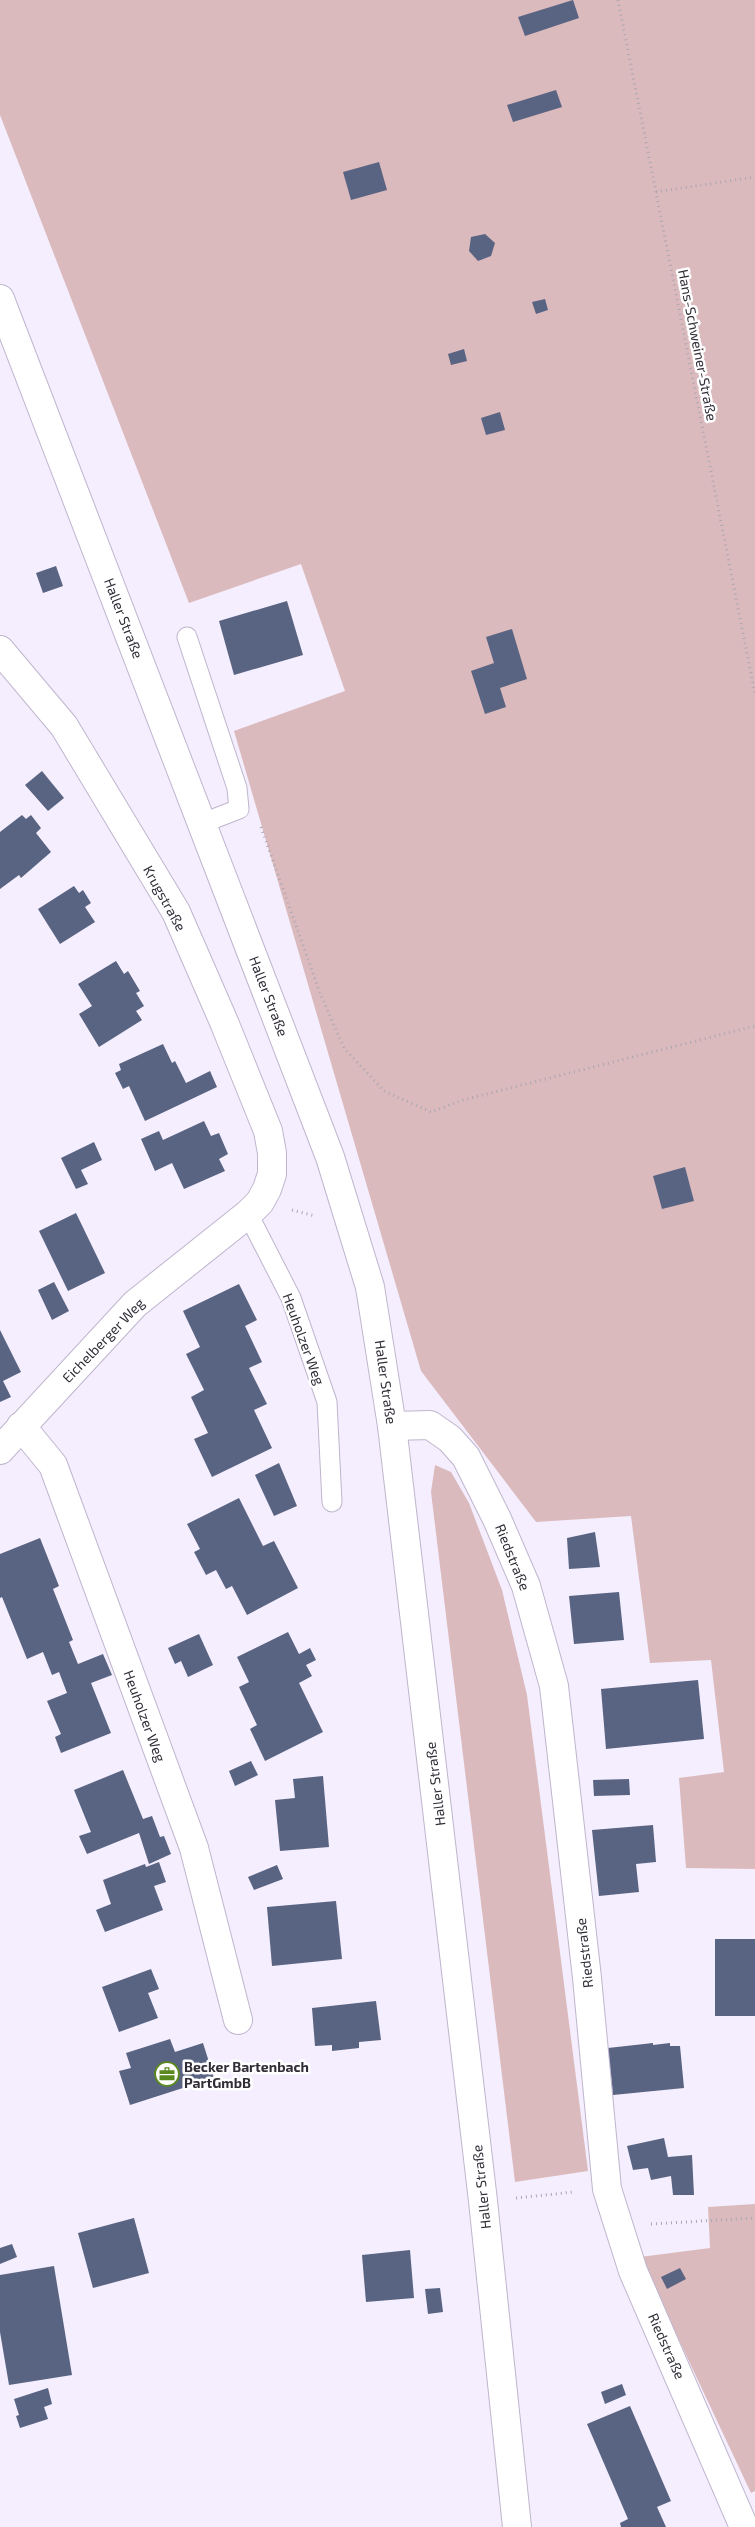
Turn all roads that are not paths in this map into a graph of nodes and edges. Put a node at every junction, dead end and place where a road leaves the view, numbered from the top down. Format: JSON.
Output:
{"nodes":[{"id":1,"x":0,"y":299,"type":"edge"},
{"id":2,"x":187,"y":637,"type":"dead end"},
{"id":3,"x":0,"y":650,"type":"edge"},
{"id":4,"x":203,"y":823,"type":"junction"},
{"id":5,"x":272,"y":1174,"type":"joint"},
{"id":6,"x":248,"y":1214,"type":"junction"},
{"id":7,"x":21,"y":1426,"type":"junction"},
{"id":8,"x":392,"y":1426,"type":"junction"},
{"id":9,"x":0,"y":1450,"type":"edge"},
{"id":10,"x":332,"y":1502,"type":"dead end"},
{"id":11,"x":238,"y":2020,"type":"dead end"},
{"id":12,"x":517,"y":2527,"type":"edge"},
{"id":13,"x":744,"y":2527,"type":"edge"}],
"edges":[{"from":1,"to":4,"type":"street","name":"Haller Straße"},
{"from":2,"to":4,"type":"lane"},
{"from":3,"to":5,"type":"street","name":"Krugstraße"},
{"from":4,"to":8,"type":"street","name":"Haller Straße"},
{"from":5,"to":6,"type":"street","name":"Eichelberger Weg"},
{"from":6,"to":7,"type":"street","name":"Eichelberger Weg"},
{"from":6,"to":10,"type":"lane","name":"Heuholzer Weg"},
{"from":7,"to":9,"type":"street","name":"Eichelberger Weg"},
{"from":7,"to":11,"type":"street","name":"Heuholzer Weg"},
{"from":8,"to":12,"type":"street","name":"Haller Straße"},
{"from":8,"to":13,"type":"street","name":"Riedstraße"}]}
